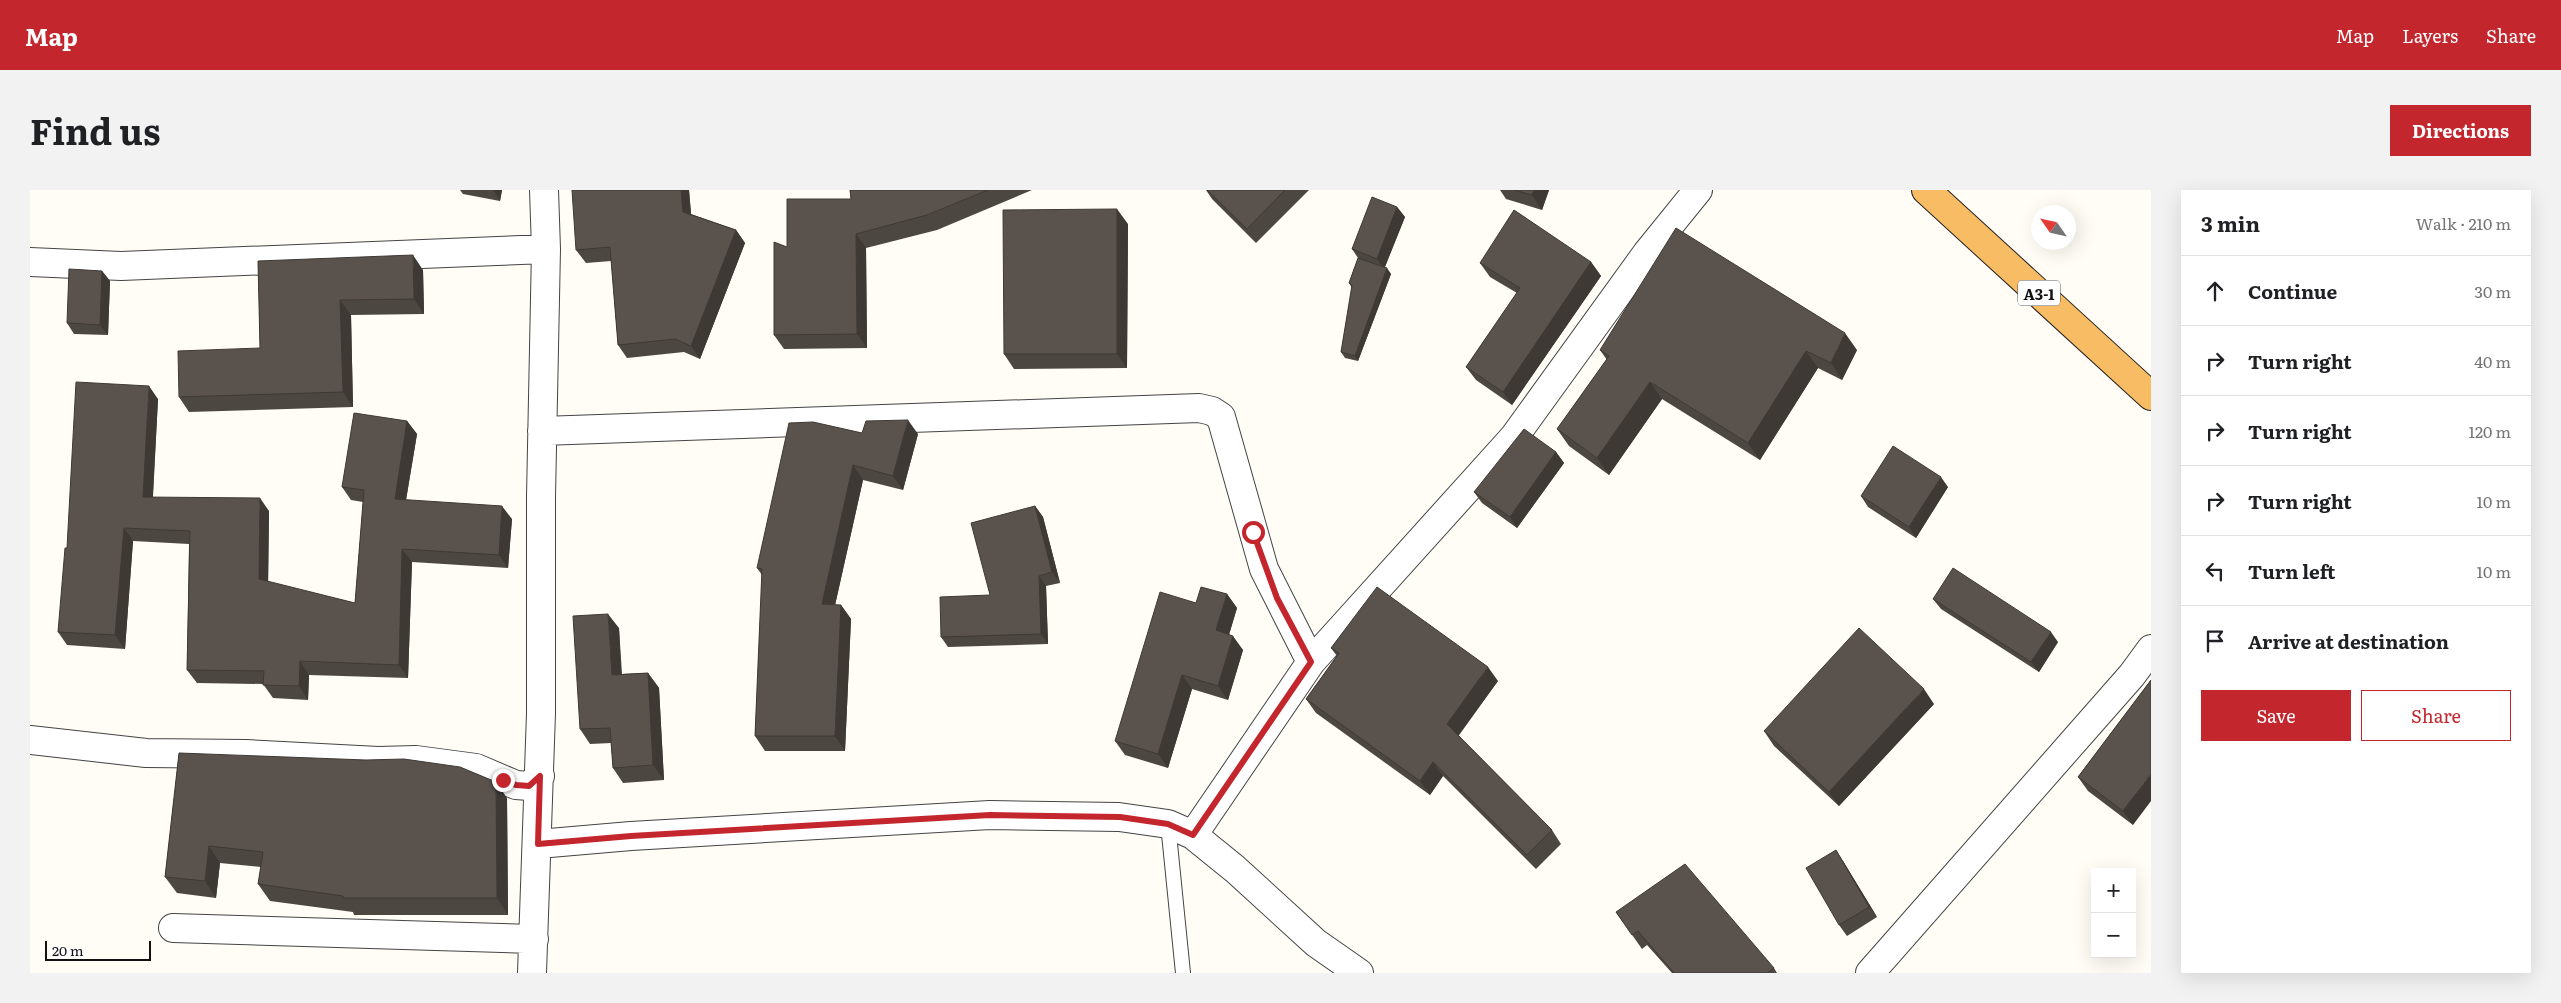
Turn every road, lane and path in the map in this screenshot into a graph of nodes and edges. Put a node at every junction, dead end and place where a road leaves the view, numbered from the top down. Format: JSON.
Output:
{"nodes":[{"id":1,"x":544,"y":190,"type":"edge"},
{"id":2,"x":1698,"y":190,"type":"edge"},
{"id":3,"x":1926,"y":190,"type":"edge"},
{"id":4,"x":546,"y":249,"type":"junction"},
{"id":5,"x":30,"y":262,"type":"edge"},
{"id":6,"x":2151,"y":396,"type":"edge"},
{"id":7,"x":542,"y":430,"type":"junction"},
{"id":8,"x":2151,"y":648,"type":"edge"},
{"id":9,"x":1311,"y":662,"type":"junction"},
{"id":10,"x":30,"y":740,"type":"edge"},
{"id":11,"x":540,"y":776,"type":"junction"},
{"id":12,"x":1168,"y":824,"type":"junction"},
{"id":13,"x":1193,"y":835,"type":"junction"},
{"id":14,"x":538,"y":844,"type":"junction"},
{"id":15,"x":173,"y":928,"type":"dead end"},
{"id":16,"x":534,"y":939,"type":"junction"},
{"id":17,"x":532,"y":973,"type":"edge"},
{"id":18,"x":1182,"y":973,"type":"edge"},
{"id":19,"x":1359,"y":973,"type":"edge"},
{"id":20,"x":1870,"y":973,"type":"edge"}],
"edges":[{"from":1,"to":4,"type":"street"},
{"from":2,"to":9,"type":"street"},
{"from":3,"to":6,"type":"highway","number":"A3-1"},
{"from":4,"to":5,"type":"street"},
{"from":4,"to":7,"type":"street"},
{"from":7,"to":9,"type":"street"},
{"from":7,"to":11,"type":"street"},
{"from":8,"to":20,"type":"street"},
{"from":9,"to":13,"type":"street"},
{"from":10,"to":11,"type":"street"},
{"from":11,"to":14,"type":"street"},
{"from":12,"to":13,"type":"street"},
{"from":12,"to":14,"type":"street"},
{"from":12,"to":18,"type":"lane"},
{"from":13,"to":19,"type":"street"},
{"from":14,"to":16,"type":"street"},
{"from":15,"to":16,"type":"street"},
{"from":16,"to":17,"type":"street"}]}
